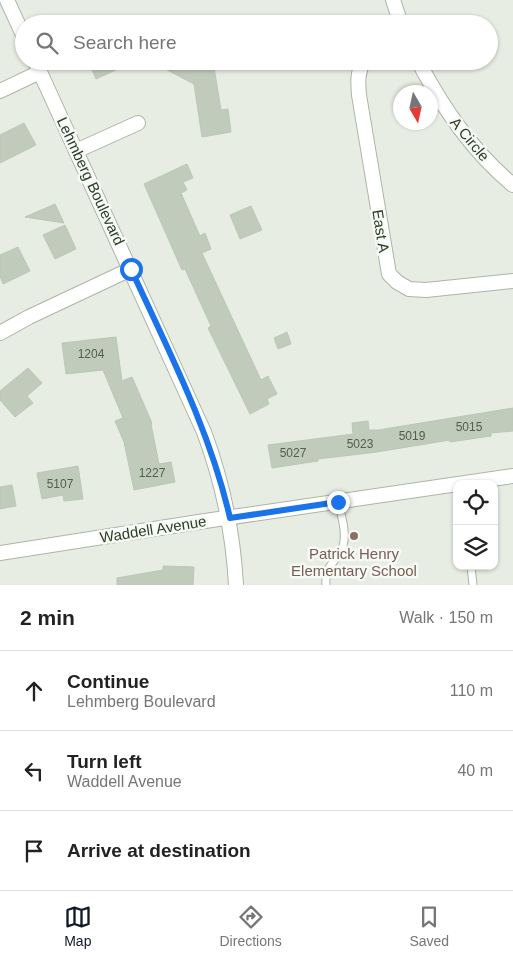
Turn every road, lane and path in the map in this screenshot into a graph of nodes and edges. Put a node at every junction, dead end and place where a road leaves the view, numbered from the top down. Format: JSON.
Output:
{"nodes":[{"id":1,"x":7,"y":0,"type":"edge"},
{"id":2,"x":393,"y":0,"type":"edge"},
{"id":3,"x":398,"y":15,"type":"edge"},
{"id":4,"x":15,"y":17,"type":"edge"},
{"id":5,"x":33,"y":70,"type":"edge"},
{"id":6,"x":39,"y":70,"type":"edge"},
{"id":7,"x":360,"y":70,"type":"edge"},
{"id":8,"x":423,"y":70,"type":"edge"},
{"id":9,"x":0,"y":91,"type":"edge"},
{"id":10,"x":138,"y":122,"type":"dead end"},
{"id":11,"x":76,"y":151,"type":"junction"},
{"id":12,"x":513,"y":185,"type":"edge"},
{"id":13,"x":131,"y":269,"type":"junction"},
{"id":14,"x":513,"y":281,"type":"edge"},
{"id":15,"x":0,"y":333,"type":"edge"},
{"id":16,"x":513,"y":476,"type":"edge"},
{"id":17,"x":486,"y":480,"type":"edge"},
{"id":18,"x":453,"y":485,"type":"edge"},
{"id":19,"x":338,"y":502,"type":"junction"},
{"id":20,"x":230,"y":518,"type":"junction"},
{"id":21,"x":0,"y":553,"type":"edge"},
{"id":22,"x":471,"y":570,"type":"edge"},
{"id":23,"x":236,"y":585,"type":"edge"},
{"id":24,"x":326,"y":585,"type":"edge"},
{"id":25,"x":473,"y":585,"type":"edge"}],
"edges":[{"from":1,"to":4,"type":"street"},
{"from":2,"to":3,"type":"street"},
{"from":5,"to":9,"type":"street"},
{"from":6,"to":11,"type":"street","name":"Lehmberg Boulevard"},
{"from":7,"to":14,"type":"street","name":"East A"},
{"from":8,"to":12,"type":"street","name":"A Circle"},
{"from":10,"to":11,"type":"street"},
{"from":11,"to":13,"type":"street","name":"Lehmberg Boulevard"},
{"from":13,"to":15,"type":"street"},
{"from":13,"to":20,"type":"street","name":"Lehmberg Boulevard"},
{"from":16,"to":17,"type":"street","name":"Waddell Avenue"},
{"from":18,"to":19,"type":"street","name":"Waddell Avenue"},
{"from":19,"to":20,"type":"street","name":"Waddell Avenue"},
{"from":19,"to":24,"type":"lane"},
{"from":20,"to":21,"type":"street","name":"Waddell Avenue"},
{"from":20,"to":23,"type":"street","name":"Lehmberg Boulevard"},
{"from":22,"to":25,"type":"lane"}]}
